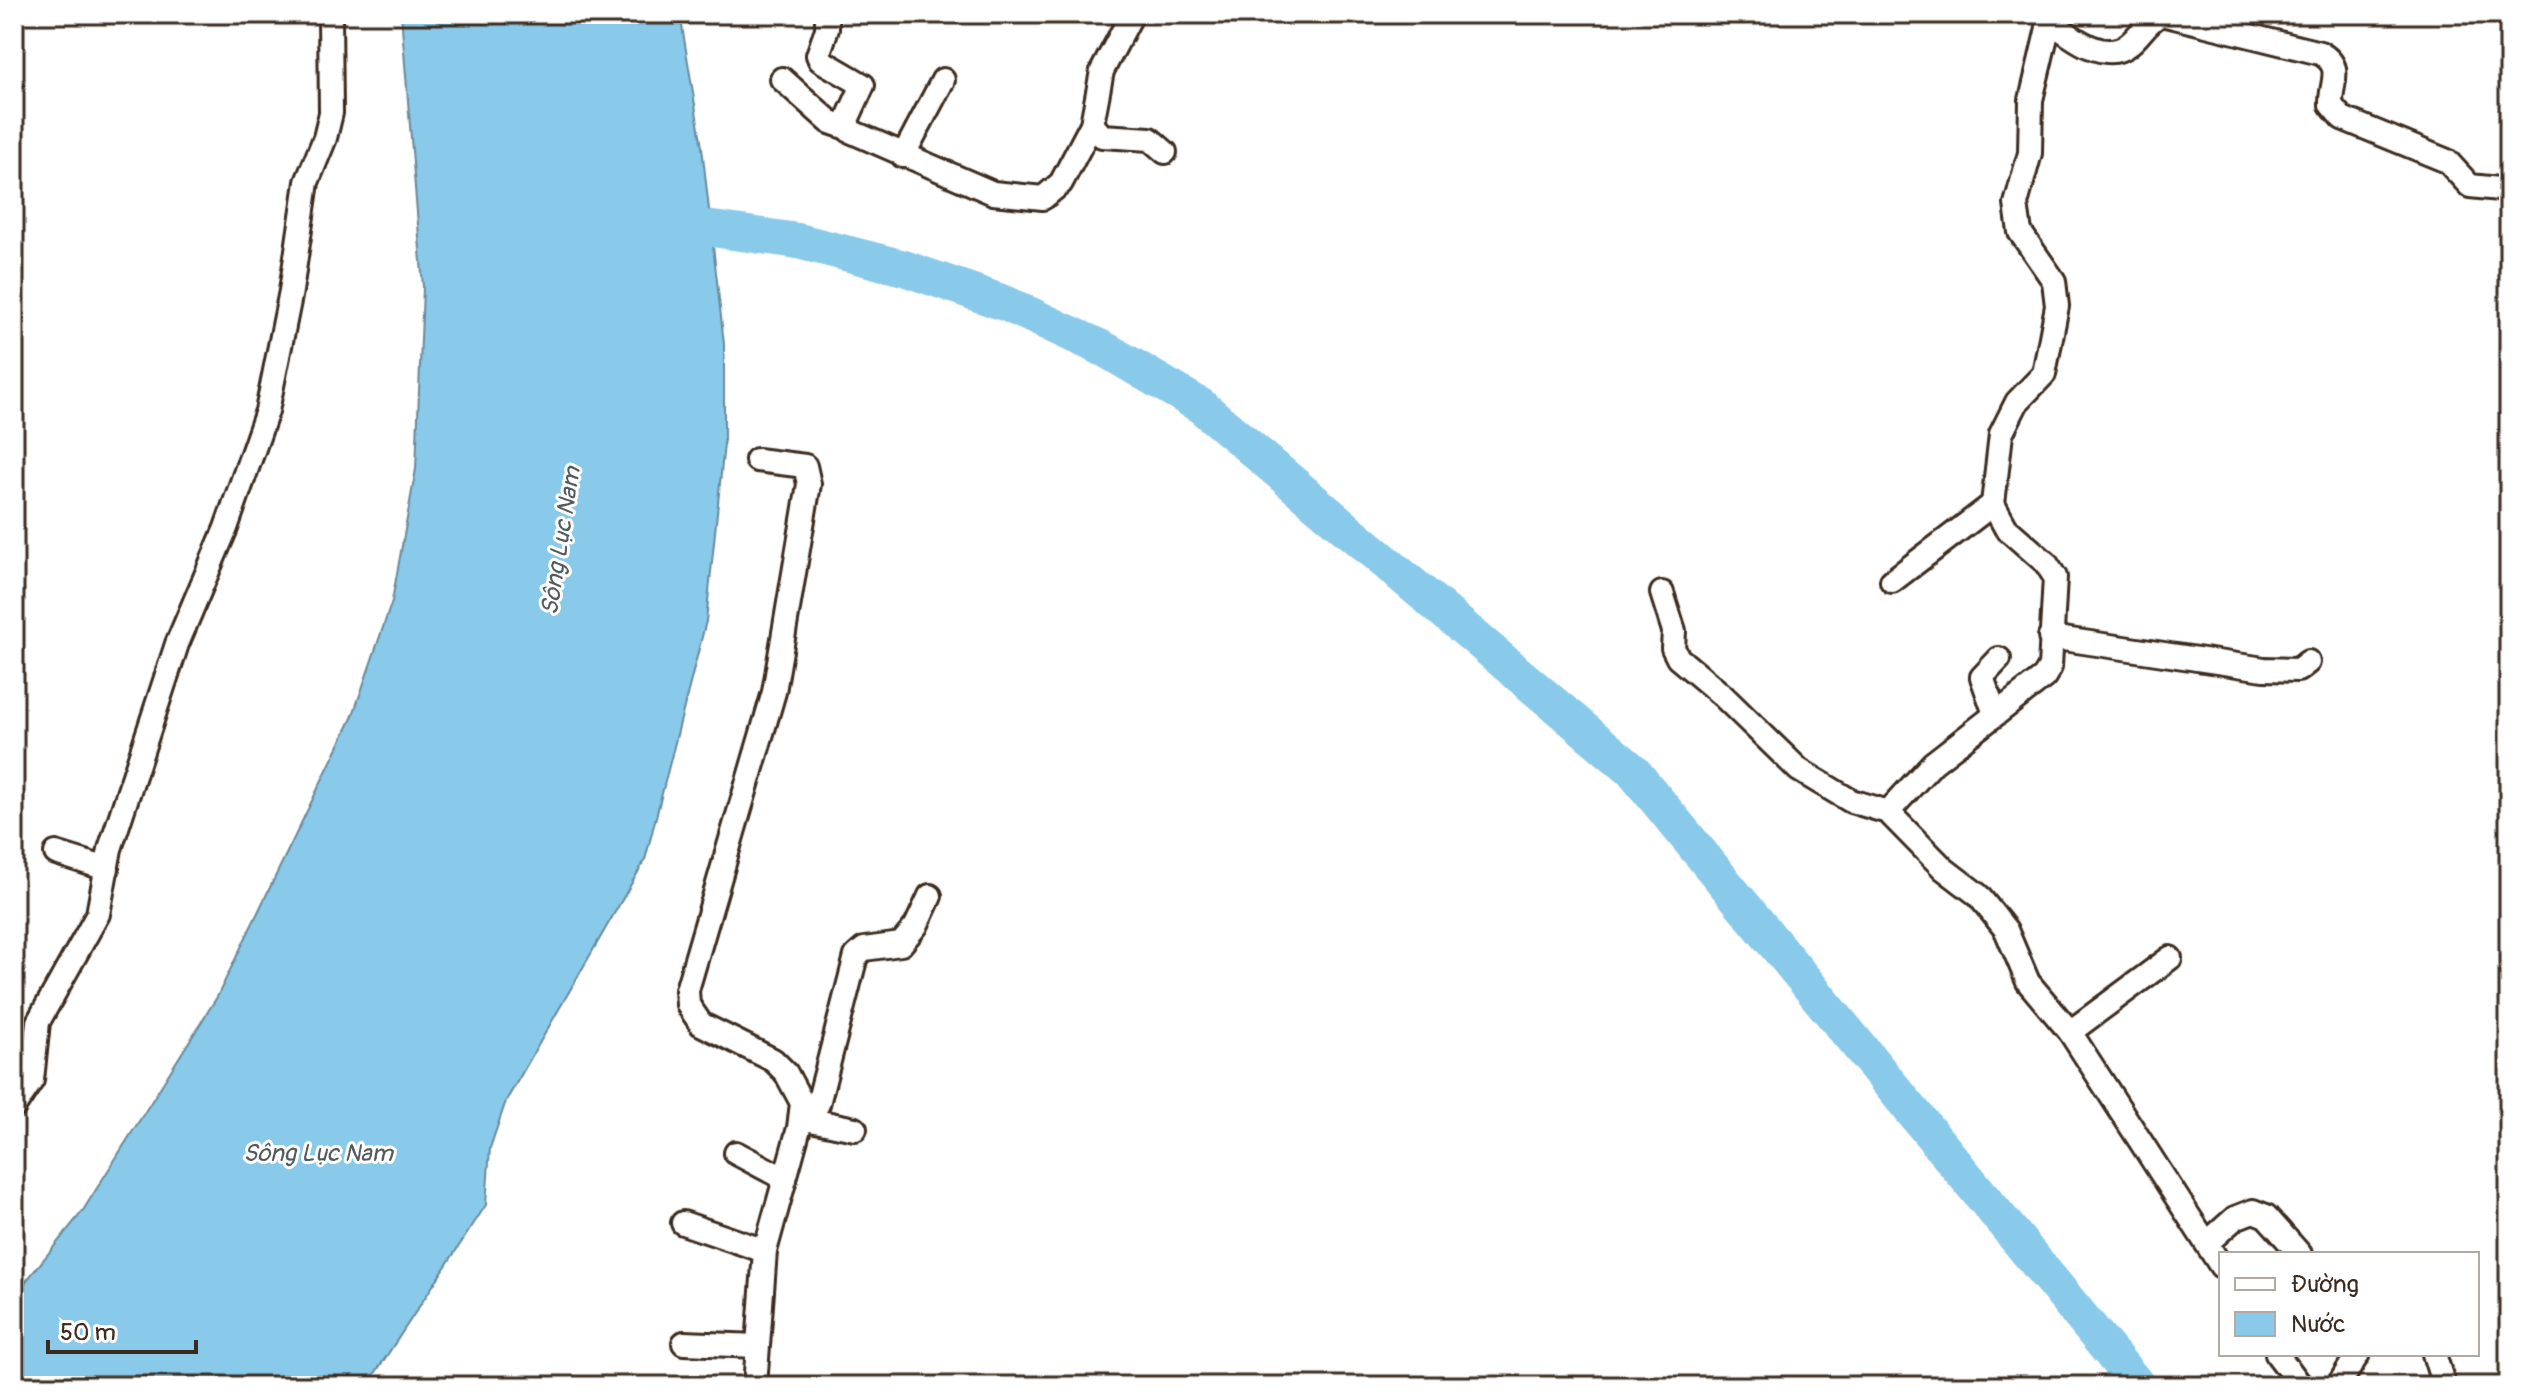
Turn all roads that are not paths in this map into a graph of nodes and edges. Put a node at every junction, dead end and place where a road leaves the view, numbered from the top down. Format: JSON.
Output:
{"nodes":[{"id":1,"x":330,"y":14,"type":"edge"},
{"id":2,"x":827,"y":14,"type":"edge"},
{"id":3,"x":1132,"y":14,"type":"edge"},
{"id":4,"x":2048,"y":17,"type":"edge"},
{"id":5,"x":782,"y":79,"type":"dead end"},
{"id":6,"x":943,"y":80,"type":"dead end"},
{"id":7,"x":1092,"y":124,"type":"junction"},
{"id":8,"x":847,"y":128,"type":"junction"},
{"id":9,"x":1165,"y":152,"type":"dead end"},
{"id":10,"x":903,"y":156,"type":"junction"},
{"id":11,"x":2509,"y":190,"type":"edge"},
{"id":12,"x":757,"y":460,"type":"dead end"},
{"id":13,"x":1993,"y":504,"type":"junction"},
{"id":14,"x":1892,"y":581,"type":"dead end"},
{"id":15,"x":1662,"y":593,"type":"dead end"},
{"id":16,"x":2050,"y":637,"type":"junction"},
{"id":17,"x":1999,"y":659,"type":"dead end"},
{"id":18,"x":2308,"y":662,"type":"dead end"},
{"id":19,"x":1995,"y":714,"type":"junction"},
{"id":20,"x":1888,"y":812,"type":"junction"},
{"id":21,"x":56,"y":853,"type":"dead end"},
{"id":22,"x":107,"y":869,"type":"junction"},
{"id":23,"x":930,"y":896,"type":"dead end"},
{"id":24,"x":2170,"y":958,"type":"dead end"},
{"id":25,"x":2070,"y":1032,"type":"junction"},
{"id":26,"x":14,"y":1107,"type":"edge"},
{"id":27,"x":802,"y":1116,"type":"junction"},
{"id":28,"x":855,"y":1129,"type":"dead end"},
{"id":29,"x":736,"y":1153,"type":"dead end"},
{"id":30,"x":785,"y":1179,"type":"junction"},
{"id":31,"x":683,"y":1223,"type":"dead end"},
{"id":32,"x":2207,"y":1243,"type":"junction"},
{"id":33,"x":765,"y":1251,"type":"junction"},
{"id":34,"x":2298,"y":1252,"type":"edge"},
{"id":35,"x":2219,"y":1263,"type":"edge"},
{"id":36,"x":684,"y":1343,"type":"dead end"},
{"id":37,"x":757,"y":1346,"type":"junction"},
{"id":38,"x":2278,"y":1356,"type":"edge"},
{"id":39,"x":2357,"y":1356,"type":"edge"},
{"id":40,"x":2435,"y":1356,"type":"edge"},
{"id":41,"x":755,"y":1386,"type":"edge"},
{"id":42,"x":2301,"y":1386,"type":"edge"},
{"id":43,"x":2338,"y":1386,"type":"edge"},
{"id":44,"x":2444,"y":1386,"type":"edge"}],
"edges":[{"from":1,"to":22,"type":"street"},
{"from":2,"to":8,"type":"street"},
{"from":3,"to":7,"type":"street"},
{"from":4,"to":11,"type":"street"},
{"from":4,"to":13,"type":"street"},
{"from":5,"to":8,"type":"street"},
{"from":6,"to":10,"type":"street"},
{"from":7,"to":9,"type":"street"},
{"from":7,"to":10,"type":"street"},
{"from":8,"to":10,"type":"street"},
{"from":12,"to":27,"type":"street"},
{"from":13,"to":14,"type":"street"},
{"from":13,"to":16,"type":"street"},
{"from":15,"to":20,"type":"street"},
{"from":16,"to":18,"type":"street"},
{"from":16,"to":19,"type":"street"},
{"from":17,"to":19,"type":"street"},
{"from":19,"to":20,"type":"street"},
{"from":20,"to":25,"type":"street"},
{"from":21,"to":22,"type":"street"},
{"from":22,"to":26,"type":"street"},
{"from":23,"to":27,"type":"street"},
{"from":24,"to":25,"type":"street"},
{"from":25,"to":32,"type":"street"},
{"from":27,"to":28,"type":"street"},
{"from":27,"to":30,"type":"street"},
{"from":29,"to":30,"type":"street"},
{"from":30,"to":33,"type":"street"},
{"from":31,"to":33,"type":"street"},
{"from":32,"to":34,"type":"street"},
{"from":32,"to":35,"type":"street"},
{"from":33,"to":37,"type":"street"},
{"from":36,"to":37,"type":"street"},
{"from":37,"to":41,"type":"street"},
{"from":38,"to":42,"type":"street"},
{"from":39,"to":43,"type":"street"},
{"from":40,"to":44,"type":"street"}]}
